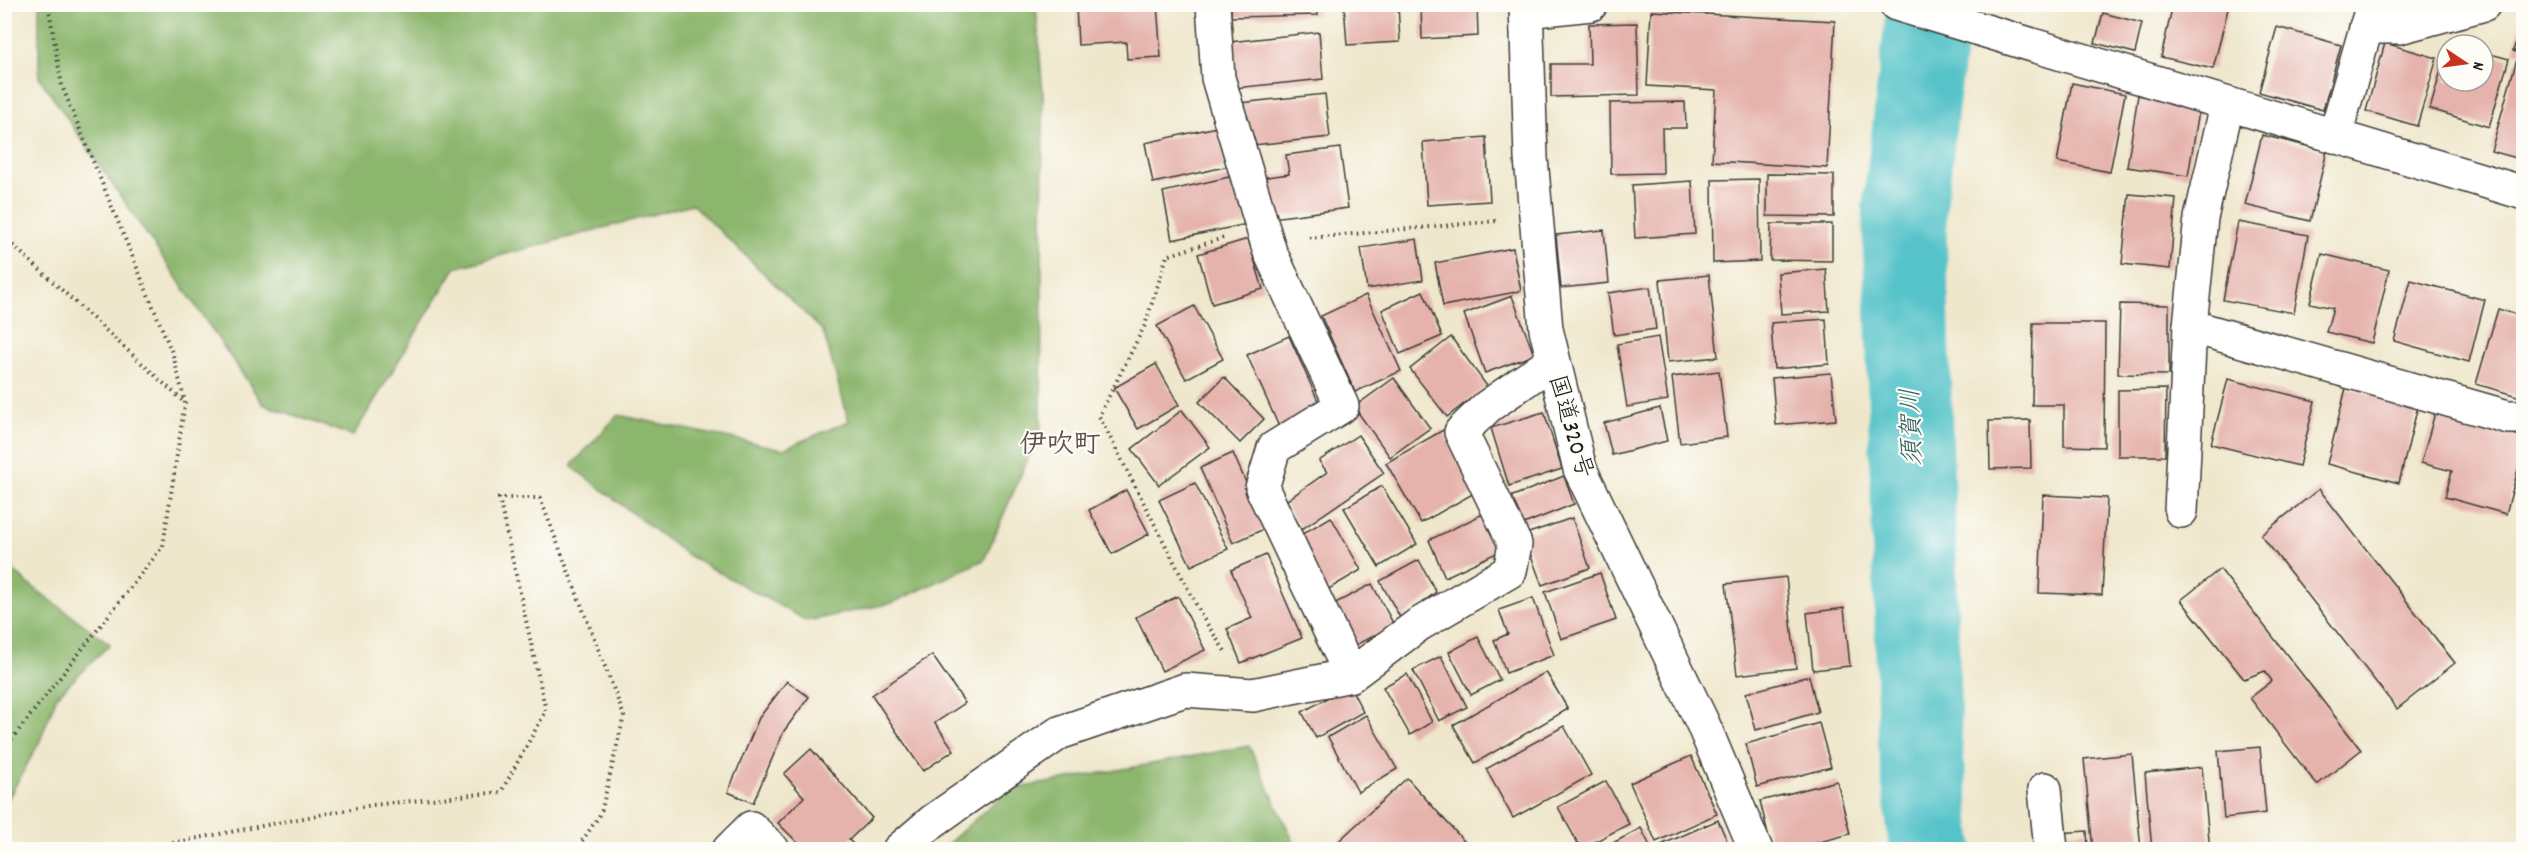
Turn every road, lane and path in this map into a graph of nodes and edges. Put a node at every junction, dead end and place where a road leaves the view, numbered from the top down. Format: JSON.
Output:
{"nodes":[{"id":1,"x":48,"y":4,"type":"edge"},
{"id":2,"x":1212,"y":4,"type":"edge"},
{"id":3,"x":1591,"y":4,"type":"edge"},
{"id":4,"x":1896,"y":4,"type":"edge"},
{"id":5,"x":2484,"y":4,"type":"edge"},
{"id":6,"x":1526,"y":8,"type":"edge"},
{"id":7,"x":2369,"y":16,"type":"edge"},
{"id":8,"x":2228,"y":105,"type":"junction"},
{"id":9,"x":2334,"y":136,"type":"junction"},
{"id":10,"x":2523,"y":193,"type":"edge"},
{"id":11,"x":1536,"y":217,"type":"junction"},
{"id":12,"x":1265,"y":234,"type":"junction"},
{"id":13,"x":4,"y":237,"type":"edge"},
{"id":14,"x":2190,"y":326,"type":"junction"},
{"id":15,"x":1553,"y":361,"type":"junction"},
{"id":16,"x":185,"y":402,"type":"junction"},
{"id":17,"x":2523,"y":417,"type":"edge"},
{"id":18,"x":2181,"y":511,"type":"dead end"},
{"id":19,"x":1351,"y":675,"type":"junction"},
{"id":20,"x":1253,"y":695,"type":"junction"},
{"id":21,"x":4,"y":749,"type":"edge"},
{"id":22,"x":2045,"y":789,"type":"dead end"},
{"id":23,"x":165,"y":849,"type":"edge"},
{"id":24,"x":576,"y":849,"type":"edge"},
{"id":25,"x":729,"y":849,"type":"edge"},
{"id":26,"x":774,"y":849,"type":"edge"},
{"id":27,"x":899,"y":849,"type":"edge"},
{"id":28,"x":1755,"y":849,"type":"edge"},
{"id":29,"x":2051,"y":849,"type":"edge"}],
"edges":[{"from":1,"to":16,"type":"path"},
{"from":2,"to":12,"type":"street"},
{"from":3,"to":6,"type":"street"},
{"from":4,"to":8,"type":"street"},
{"from":5,"to":7,"type":"street"},
{"from":6,"to":11,"type":"street","name":"国道320号"},
{"from":7,"to":9,"type":"street"},
{"from":8,"to":9,"type":"street"},
{"from":8,"to":14,"type":"street"},
{"from":9,"to":10,"type":"street"},
{"from":11,"to":12,"type":"path"},
{"from":11,"to":15,"type":"street","name":"国道320号"},
{"from":12,"to":19,"type":"street"},
{"from":12,"to":20,"type":"path"},
{"from":13,"to":16,"type":"path"},
{"from":14,"to":17,"type":"street"},
{"from":14,"to":18,"type":"street"},
{"from":15,"to":19,"type":"street"},
{"from":15,"to":28,"type":"street","name":"国道320号"},
{"from":16,"to":21,"type":"path"},
{"from":19,"to":20,"type":"street"},
{"from":20,"to":27,"type":"street"},
{"from":22,"to":29,"type":"street"},
{"from":23,"to":24,"type":"path"},
{"from":25,"to":26,"type":"street"}]}
